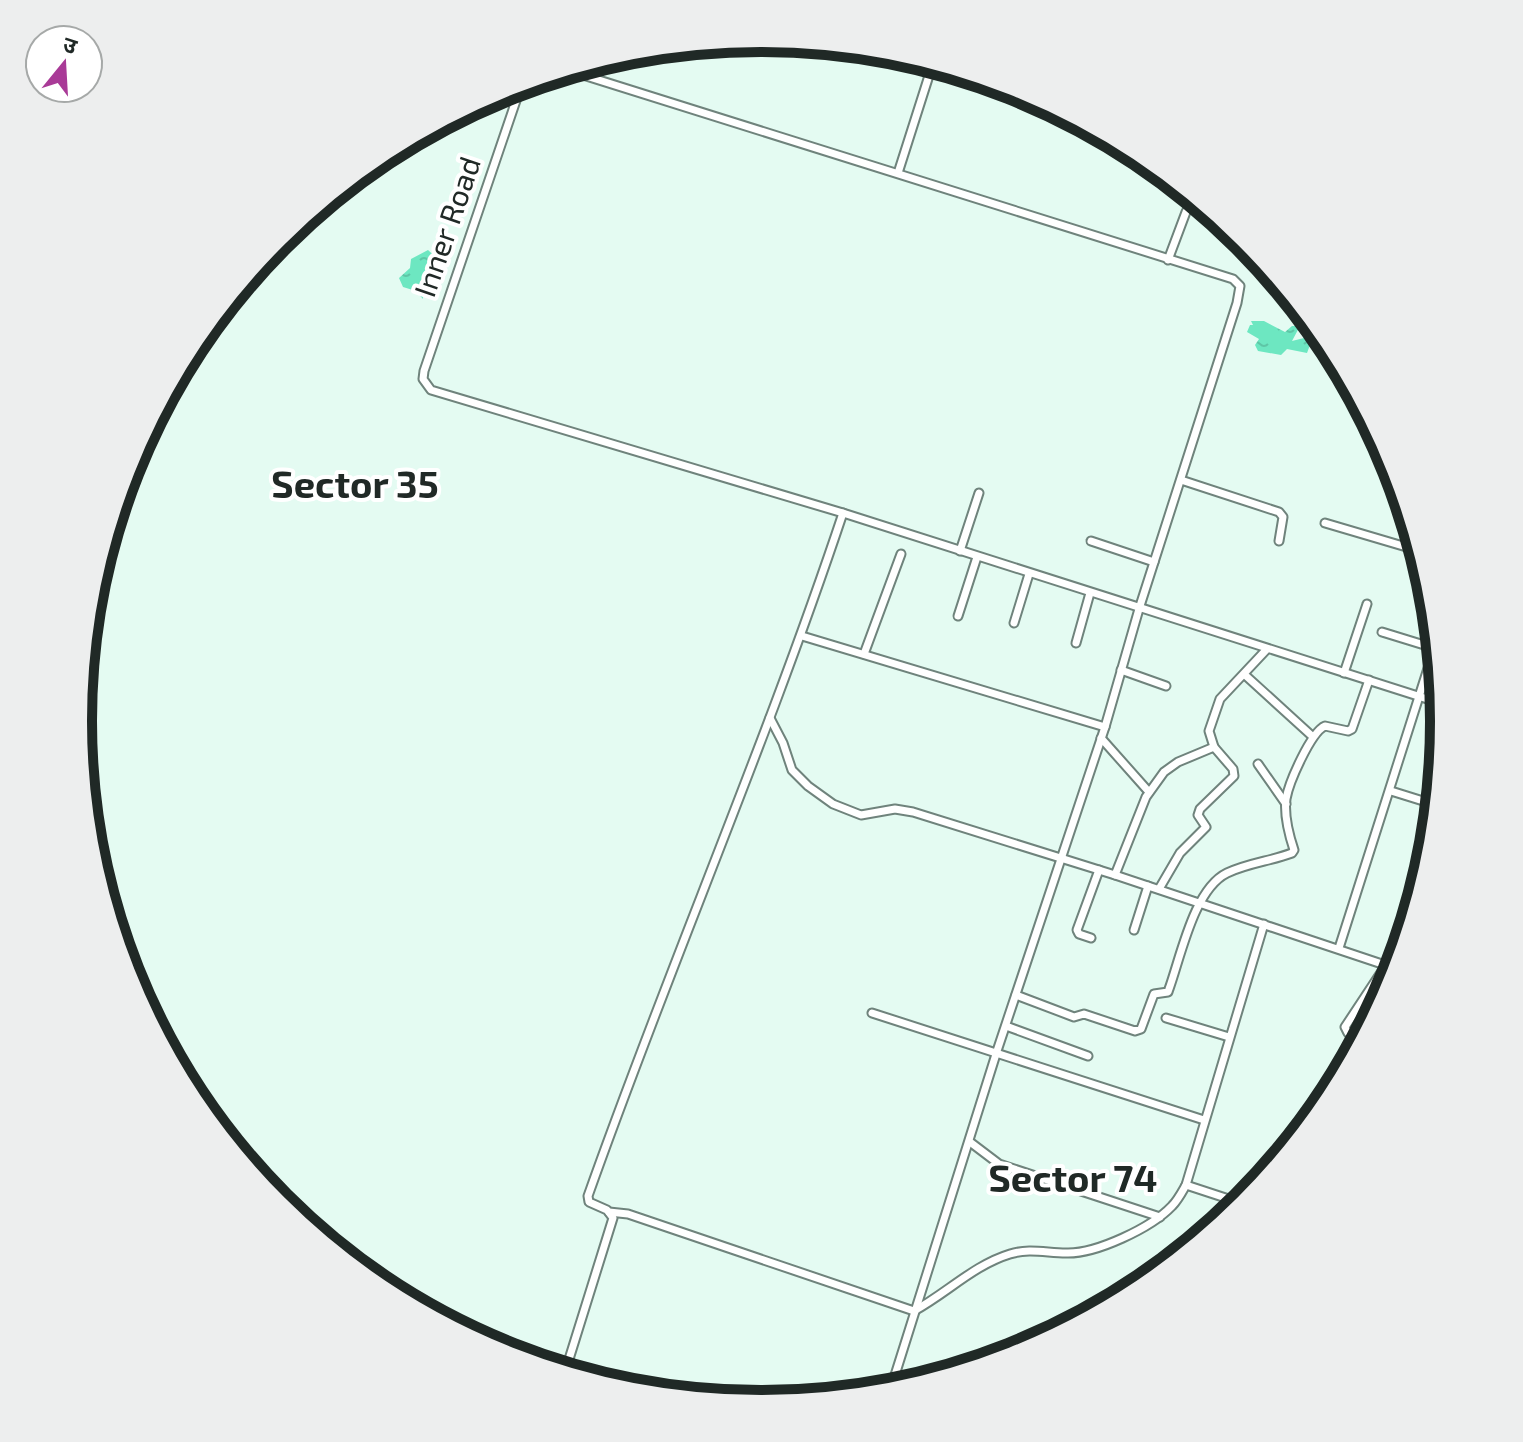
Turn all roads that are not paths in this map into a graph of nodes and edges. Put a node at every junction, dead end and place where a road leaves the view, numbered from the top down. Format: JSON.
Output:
{"nodes":[{"id":1,"x":930,"y":74,"type":"edge"},
{"id":2,"x":586,"y":76,"type":"edge"},
{"id":3,"x":517,"y":99,"type":"edge"},
{"id":4,"x":898,"y":173,"type":"junction"},
{"id":5,"x":1189,"y":207,"type":"edge"},
{"id":6,"x":1168,"y":260,"type":"junction"},
{"id":7,"x":1181,"y":480,"type":"junction"},
{"id":8,"x":979,"y":493,"type":"dead end"},
{"id":9,"x":843,"y":513,"type":"junction"},
{"id":10,"x":1325,"y":523,"type":"dead end"},
{"id":11,"x":1091,"y":541,"type":"dead end"},
{"id":12,"x":1279,"y":541,"type":"dead end"},
{"id":13,"x":1408,"y":547,"type":"edge"},
{"id":14,"x":960,"y":551,"type":"junction"},
{"id":15,"x":901,"y":554,"type":"dead end"},
{"id":16,"x":977,"y":557,"type":"junction"},
{"id":17,"x":1154,"y":562,"type":"junction"},
{"id":18,"x":1029,"y":574,"type":"junction"},
{"id":19,"x":1090,"y":593,"type":"junction"},
{"id":20,"x":1367,"y":604,"type":"dead end"},
{"id":21,"x":1139,"y":609,"type":"junction"},
{"id":22,"x":958,"y":616,"type":"dead end"},
{"id":23,"x":1014,"y":623,"type":"dead end"},
{"id":24,"x":1382,"y":632,"type":"dead end"},
{"id":25,"x":802,"y":636,"type":"junction"},
{"id":26,"x":1426,"y":642,"type":"edge"},
{"id":27,"x":1076,"y":643,"type":"dead end"},
{"id":28,"x":1267,"y":649,"type":"junction"},
{"id":29,"x":864,"y":654,"type":"junction"},
{"id":30,"x":1428,"y":666,"type":"edge"},
{"id":31,"x":1121,"y":670,"type":"junction"},
{"id":32,"x":1344,"y":673,"type":"junction"},
{"id":33,"x":1245,"y":675,"type":"junction"},
{"id":34,"x":1369,"y":680,"type":"junction"},
{"id":35,"x":1166,"y":686,"type":"dead end"},
{"id":36,"x":1418,"y":696,"type":"junction"},
{"id":37,"x":1430,"y":700,"type":"edge"},
{"id":38,"x":769,"y":718,"type":"junction"},
{"id":39,"x":1105,"y":727,"type":"junction"},
{"id":40,"x":1312,"y":736,"type":"junction"},
{"id":41,"x":1101,"y":738,"type":"junction"},
{"id":42,"x":1214,"y":747,"type":"junction"},
{"id":43,"x":1258,"y":764,"type":"dead end"},
{"id":44,"x":1391,"y":791,"type":"junction"},
{"id":45,"x":1149,"y":792,"type":"junction"},
{"id":46,"x":1426,"y":802,"type":"edge"},
{"id":47,"x":1286,"y":804,"type":"junction"},
{"id":48,"x":1059,"y":859,"type":"junction"},
{"id":49,"x":1099,"y":870,"type":"junction"},
{"id":50,"x":1115,"y":875,"type":"junction"},
{"id":51,"x":1148,"y":886,"type":"junction"},
{"id":52,"x":1159,"y":889,"type":"junction"},
{"id":53,"x":1199,"y":902,"type":"junction"},
{"id":54,"x":1264,"y":924,"type":"junction"},
{"id":55,"x":1134,"y":930,"type":"dead end"},
{"id":56,"x":1091,"y":938,"type":"dead end"},
{"id":57,"x":1339,"y":948,"type":"junction"},
{"id":58,"x":1385,"y":964,"type":"edge"},
{"id":59,"x":1382,"y":970,"type":"edge"},
{"id":60,"x":1016,"y":995,"type":"junction"},
{"id":61,"x":872,"y":1013,"type":"dead end"},
{"id":62,"x":1166,"y":1018,"type":"dead end"},
{"id":63,"x":1006,"y":1026,"type":"junction"},
{"id":64,"x":1353,"y":1035,"type":"edge"},
{"id":65,"x":1229,"y":1037,"type":"junction"},
{"id":66,"x":997,"y":1051,"type":"junction"},
{"id":67,"x":1088,"y":1056,"type":"dead end"},
{"id":68,"x":1204,"y":1120,"type":"junction"},
{"id":69,"x":970,"y":1142,"type":"junction"},
{"id":70,"x":1186,"y":1185,"type":"junction"},
{"id":71,"x":1229,"y":1199,"type":"edge"},
{"id":72,"x":609,"y":1212,"type":"junction"},
{"id":73,"x":1160,"y":1217,"type":"junction"},
{"id":74,"x":914,"y":1311,"type":"junction"},
{"id":75,"x":568,"y":1361,"type":"edge"},
{"id":76,"x":894,"y":1376,"type":"edge"}],
"edges":[{"from":1,"to":4,"type":"street"},
{"from":2,"to":4,"type":"street"},
{"from":3,"to":9,"type":"street","name":"Inner Road"},
{"from":4,"to":6,"type":"street"},
{"from":5,"to":6,"type":"street"},
{"from":6,"to":7,"type":"street"},
{"from":7,"to":12,"type":"street"},
{"from":7,"to":17,"type":"street"},
{"from":8,"to":14,"type":"street"},
{"from":9,"to":14,"type":"street"},
{"from":9,"to":25,"type":"street"},
{"from":10,"to":13,"type":"street"},
{"from":11,"to":17,"type":"street"},
{"from":14,"to":16,"type":"street"},
{"from":15,"to":29,"type":"street"},
{"from":16,"to":18,"type":"street"},
{"from":16,"to":22,"type":"street"},
{"from":17,"to":21,"type":"street"},
{"from":18,"to":19,"type":"street"},
{"from":18,"to":23,"type":"street"},
{"from":19,"to":21,"type":"street"},
{"from":19,"to":27,"type":"street"},
{"from":20,"to":32,"type":"street"},
{"from":21,"to":28,"type":"street"},
{"from":21,"to":31,"type":"street"},
{"from":24,"to":26,"type":"street"},
{"from":25,"to":29,"type":"street"},
{"from":25,"to":38,"type":"street"},
{"from":28,"to":32,"type":"street"},
{"from":28,"to":33,"type":"street"},
{"from":29,"to":39,"type":"street"},
{"from":30,"to":36,"type":"street"},
{"from":31,"to":35,"type":"street"},
{"from":31,"to":39,"type":"street"},
{"from":32,"to":34,"type":"street"},
{"from":33,"to":40,"type":"street"},
{"from":33,"to":42,"type":"street"},
{"from":34,"to":36,"type":"street"},
{"from":34,"to":40,"type":"street"},
{"from":36,"to":37,"type":"street"},
{"from":36,"to":44,"type":"street"},
{"from":38,"to":48,"type":"street"},
{"from":38,"to":72,"type":"street"},
{"from":39,"to":41,"type":"street"},
{"from":40,"to":47,"type":"street"},
{"from":41,"to":45,"type":"street"},
{"from":41,"to":48,"type":"street"},
{"from":42,"to":45,"type":"street"},
{"from":42,"to":52,"type":"street"},
{"from":43,"to":47,"type":"street"},
{"from":44,"to":46,"type":"street"},
{"from":44,"to":57,"type":"street"},
{"from":45,"to":50,"type":"street"},
{"from":47,"to":53,"type":"street"},
{"from":48,"to":49,"type":"street"},
{"from":48,"to":60,"type":"street"},
{"from":49,"to":50,"type":"street"},
{"from":49,"to":56,"type":"street"},
{"from":50,"to":51,"type":"street"},
{"from":51,"to":52,"type":"street"},
{"from":51,"to":55,"type":"street"},
{"from":52,"to":53,"type":"street"},
{"from":53,"to":54,"type":"street"},
{"from":53,"to":60,"type":"street"},
{"from":54,"to":57,"type":"street"},
{"from":54,"to":65,"type":"street"},
{"from":57,"to":58,"type":"street"},
{"from":59,"to":64,"type":"street"},
{"from":60,"to":63,"type":"street"},
{"from":61,"to":66,"type":"street"},
{"from":62,"to":65,"type":"street"},
{"from":63,"to":66,"type":"street"},
{"from":63,"to":67,"type":"street"},
{"from":65,"to":68,"type":"street"},
{"from":66,"to":68,"type":"street"},
{"from":66,"to":69,"type":"street"},
{"from":68,"to":70,"type":"street"},
{"from":69,"to":73,"type":"street"},
{"from":69,"to":74,"type":"street"},
{"from":70,"to":71,"type":"street"},
{"from":70,"to":73,"type":"street"},
{"from":72,"to":74,"type":"street"},
{"from":72,"to":75,"type":"street"},
{"from":73,"to":74,"type":"street"},
{"from":74,"to":76,"type":"street"}]}
